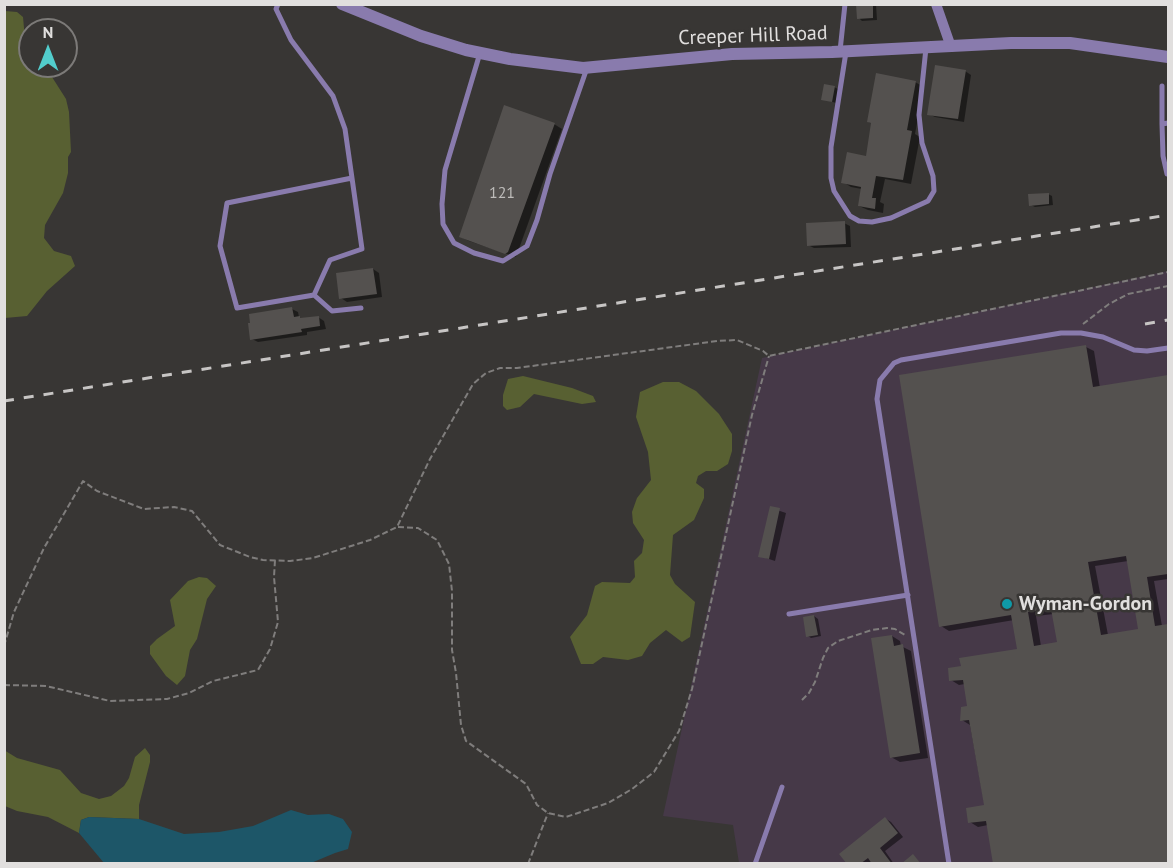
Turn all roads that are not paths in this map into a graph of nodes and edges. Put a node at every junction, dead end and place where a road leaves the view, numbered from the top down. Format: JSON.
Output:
{"nodes":[{"id":1,"x":278,"y":4,"type":"edge"},
{"id":2,"x":845,"y":4,"type":"edge"},
{"id":3,"x":936,"y":4,"type":"edge"},
{"id":4,"x":345,"y":6,"type":"edge"},
{"id":5,"x":951,"y":47,"type":"junction"},
{"id":6,"x":926,"y":48,"type":"junction"},
{"id":7,"x":843,"y":52,"type":"junction"},
{"id":8,"x":480,"y":53,"type":"junction"},
{"id":9,"x":1168,"y":57,"type":"edge"},
{"id":10,"x":587,"y":68,"type":"junction"},
{"id":11,"x":1162,"y":86,"type":"dead end"},
{"id":12,"x":1168,"y":123,"type":"edge"},
{"id":13,"x":1161,"y":124,"type":"junction"},
{"id":14,"x":1167,"y":174,"type":"dead end"},
{"id":15,"x":352,"y":178,"type":"junction"},
{"id":16,"x":314,"y":295,"type":"junction"},
{"id":17,"x":361,"y":308,"type":"dead end"},
{"id":18,"x":1168,"y":348,"type":"edge"},
{"id":19,"x":908,"y":595,"type":"junction"},
{"id":20,"x":789,"y":614,"type":"dead end"},
{"id":21,"x":782,"y":788,"type":"dead end"},
{"id":22,"x":755,"y":864,"type":"edge"},
{"id":23,"x":949,"y":864,"type":"edge"}],
"edges":[{"from":1,"to":15,"type":"lane"},
{"from":2,"to":7,"type":"lane"},
{"from":3,"to":5,"type":"street"},
{"from":4,"to":8,"type":"street","name":"Creeper Hill Road"},
{"from":5,"to":6,"type":"street","name":"Creeper Hill Road"},
{"from":5,"to":9,"type":"street","name":"Creeper Hill Road"},
{"from":6,"to":7,"type":"street","name":"Creeper Hill Road"},
{"from":6,"to":7,"type":"lane"},
{"from":7,"to":10,"type":"street","name":"Creeper Hill Road"},
{"from":8,"to":10,"type":"street","name":"Creeper Hill Road"},
{"from":8,"to":10,"type":"lane"},
{"from":11,"to":13,"type":"lane"},
{"from":12,"to":13,"type":"lane"},
{"from":13,"to":14,"type":"lane"},
{"from":15,"to":16,"type":"lane"},
{"from":15,"to":16,"type":"lane"},
{"from":16,"to":17,"type":"lane"},
{"from":18,"to":19,"type":"lane"},
{"from":19,"to":20,"type":"lane"},
{"from":19,"to":23,"type":"lane"},
{"from":21,"to":22,"type":"lane"}]}
